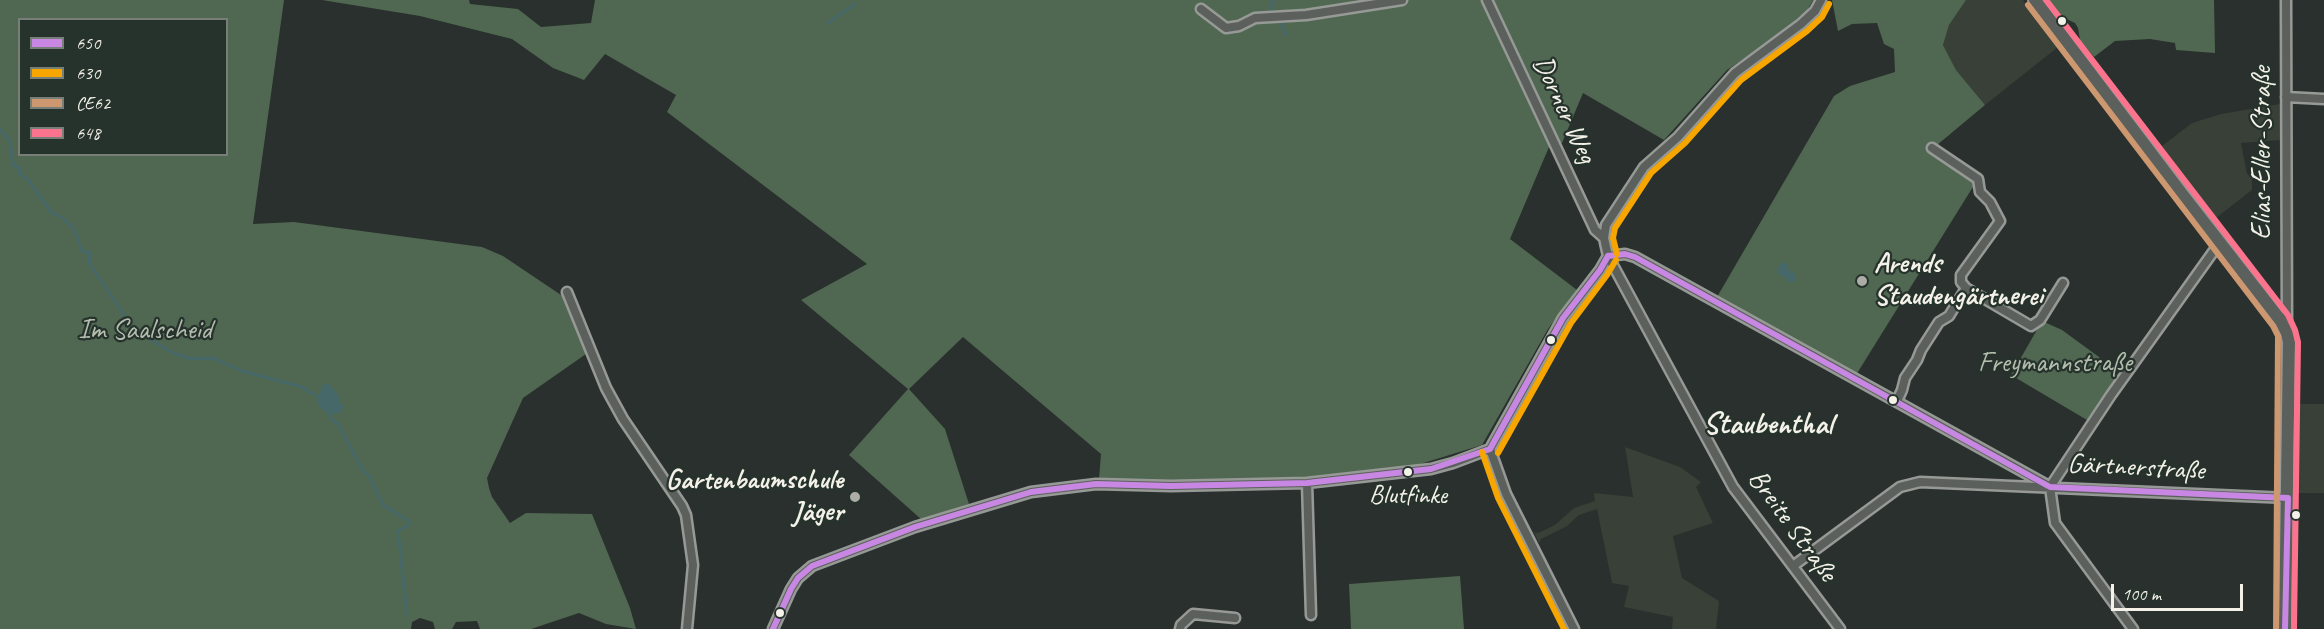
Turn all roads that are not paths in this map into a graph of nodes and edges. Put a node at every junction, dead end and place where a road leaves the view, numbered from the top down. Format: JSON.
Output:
{"nodes":[{"id":1,"x":1402,"y":0,"type":"edge"},
{"id":2,"x":1486,"y":0,"type":"edge"},
{"id":3,"x":1821,"y":0,"type":"edge"},
{"id":4,"x":2034,"y":0,"type":"edge"},
{"id":5,"x":2286,"y":0,"type":"edge"},
{"id":6,"x":1201,"y":9,"type":"dead end"},
{"id":7,"x":2286,"y":97,"type":"junction"},
{"id":8,"x":2324,"y":99,"type":"edge"},
{"id":9,"x":1932,"y":148,"type":"dead end"},
{"id":10,"x":1604,"y":237,"type":"junction"},
{"id":11,"x":2222,"y":245,"type":"junction"},
{"id":12,"x":1608,"y":256,"type":"junction"},
{"id":13,"x":2063,"y":283,"type":"dead end"},
{"id":14,"x":1966,"y":288,"type":"junction"},
{"id":15,"x":567,"y":292,"type":"dead end"},
{"id":16,"x":2288,"y":333,"type":"junction"},
{"id":17,"x":1897,"y":401,"type":"junction"},
{"id":18,"x":1490,"y":449,"type":"junction"},
{"id":19,"x":1307,"y":483,"type":"junction"},
{"id":20,"x":2050,"y":487,"type":"junction"},
{"id":21,"x":2288,"y":498,"type":"junction"},
{"id":22,"x":1793,"y":567,"type":"junction"},
{"id":23,"x":1311,"y":615,"type":"dead end"},
{"id":24,"x":1235,"y":618,"type":"dead end"},
{"id":25,"x":687,"y":629,"type":"edge"},
{"id":26,"x":773,"y":629,"type":"edge"},
{"id":27,"x":1180,"y":629,"type":"edge"},
{"id":28,"x":1574,"y":629,"type":"edge"},
{"id":29,"x":1840,"y":629,"type":"edge"},
{"id":30,"x":2133,"y":629,"type":"edge"},
{"id":31,"x":2285,"y":629,"type":"edge"}],
"edges":[{"from":1,"to":6,"type":"street"},
{"from":2,"to":10,"type":"street","name":"Dorner Weg"},
{"from":3,"to":10,"type":"street"},
{"from":4,"to":11,"type":"main road"},
{"from":5,"to":7,"type":"street","name":"Elias-Eller-Straße"},
{"from":7,"to":8,"type":"street"},
{"from":7,"to":16,"type":"street","name":"Elias-Eller-Straße"},
{"from":9,"to":14,"type":"street"},
{"from":10,"to":12,"type":"street","name":"Breite Straße"},
{"from":11,"to":16,"type":"main road"},
{"from":11,"to":20,"type":"street"},
{"from":12,"to":17,"type":"street"},
{"from":12,"to":18,"type":"street"},
{"from":12,"to":22,"type":"street","name":"Breite Straße"},
{"from":13,"to":14,"type":"street"},
{"from":14,"to":17,"type":"street"},
{"from":15,"to":25,"type":"street"},
{"from":16,"to":21,"type":"main road","name":"Elias-Eller-Straße"},
{"from":17,"to":20,"type":"street"},
{"from":18,"to":19,"type":"street"},
{"from":18,"to":28,"type":"street"},
{"from":19,"to":23,"type":"street"},
{"from":19,"to":26,"type":"street"},
{"from":20,"to":21,"type":"street","name":"Gärtnerstraße"},
{"from":20,"to":22,"type":"street","name":"Gärtnerstraße"},
{"from":20,"to":30,"type":"street"},
{"from":21,"to":31,"type":"main road","name":"Elias-Eller-Straße"},
{"from":22,"to":29,"type":"street","name":"Breite Straße"},
{"from":24,"to":27,"type":"street"}]}
